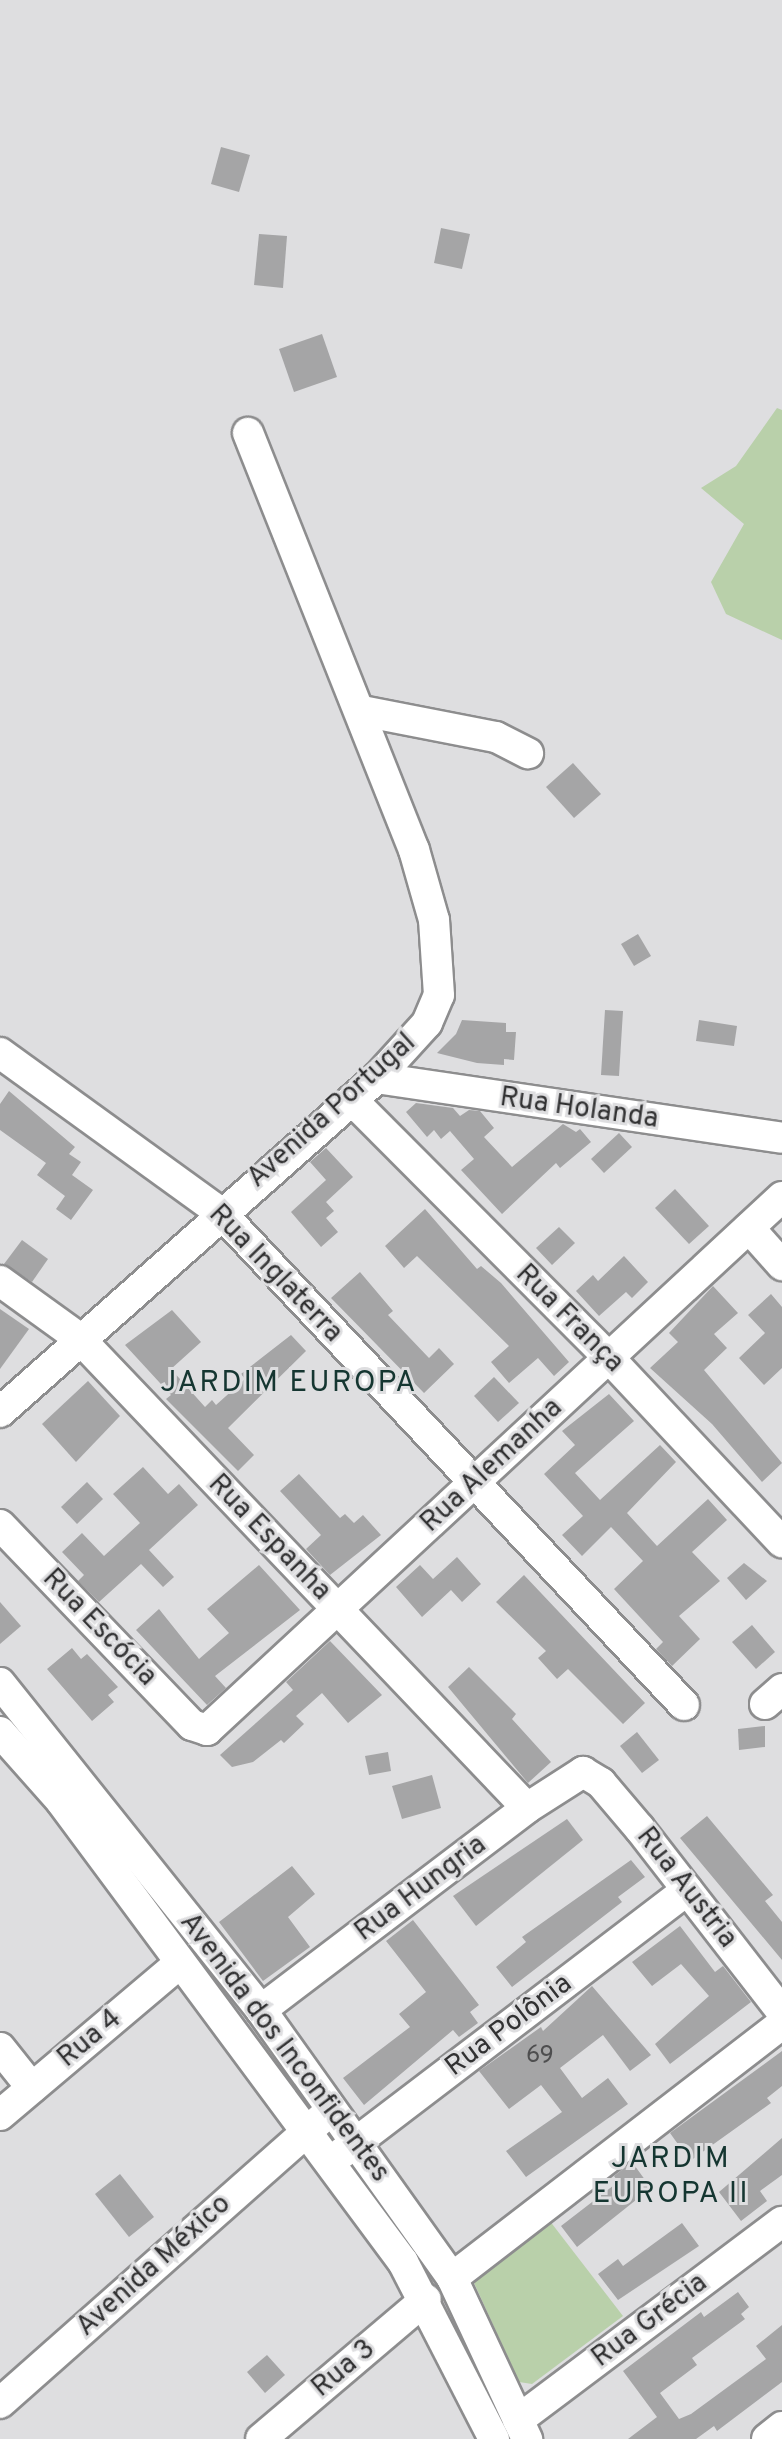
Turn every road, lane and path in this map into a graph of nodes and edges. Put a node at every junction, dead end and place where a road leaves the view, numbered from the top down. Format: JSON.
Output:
{"nodes":[{"id":1,"x":248,"y":433,"type":"dead end"},
{"id":2,"x":362,"y":711,"type":"junction"},
{"id":3,"x":528,"y":753,"type":"dead end"},
{"id":4,"x":0,"y":1053,"type":"edge"},
{"id":5,"x":377,"y":1078,"type":"junction"},
{"id":6,"x":352,"y":1100,"type":"junction"},
{"id":7,"x":782,"y":1138,"type":"edge"},
{"id":8,"x":782,"y":1197,"type":"edge"},
{"id":9,"x":220,"y":1212,"type":"junction"},
{"id":10,"x":749,"y":1228,"type":"junction"},
{"id":11,"x":782,"y":1265,"type":"edge"},
{"id":12,"x":0,"y":1281,"type":"edge"},
{"id":13,"x":79,"y":1338,"type":"junction"},
{"id":14,"x":609,"y":1358,"type":"junction"},
{"id":15,"x":0,"y":1412,"type":"edge"},
{"id":16,"x":474,"y":1483,"type":"junction"},
{"id":17,"x":0,"y":1525,"type":"edge"},
{"id":18,"x":782,"y":1542,"type":"edge"},
{"id":19,"x":338,"y":1610,"type":"junction"},
{"id":20,"x":0,"y":1683,"type":"edge"},
{"id":21,"x":684,"y":1705,"type":"dead end"},
{"id":22,"x":200,"y":1729,"type":"joint"},
{"id":23,"x":0,"y":1732,"type":"edge"},
{"id":24,"x":583,"y":1772,"type":"joint"},
{"id":25,"x":527,"y":1808,"type":"junction"},
{"id":26,"x":687,"y":1890,"type":"junction"},
{"id":27,"x":180,"y":1963,"type":"junction"},
{"id":28,"x":261,"y":2010,"type":"junction"},
{"id":29,"x":782,"y":2012,"type":"edge"},
{"id":30,"x":782,"y":2024,"type":"edge"},
{"id":31,"x":0,"y":2048,"type":"edge"},
{"id":32,"x":32,"y":2088,"type":"junction"},
{"id":33,"x":333,"y":2109,"type":"junction"},
{"id":34,"x":0,"y":2115,"type":"edge"},
{"id":35,"x":307,"y":2130,"type":"junction"},
{"id":36,"x":356,"y":2142,"type":"junction"},
{"id":37,"x":331,"y":2161,"type":"junction"},
{"id":38,"x":782,"y":2222,"type":"edge"},
{"id":39,"x":452,"y":2278,"type":"junction"},
{"id":40,"x":426,"y":2299,"type":"junction"},
{"id":41,"x":0,"y":2403,"type":"edge"},
{"id":42,"x":782,"y":2427,"type":"edge"},
{"id":43,"x":523,"y":2430,"type":"edge"},
{"id":44,"x":261,"y":2439,"type":"edge"},
{"id":45,"x":494,"y":2439,"type":"edge"},
{"id":46,"x":767,"y":2439,"type":"edge"}],
"edges":[{"from":1,"to":2,"type":"street"},
{"from":2,"to":3,"type":"street"},
{"from":2,"to":5,"type":"street","name":"Avenida Portugal"},
{"from":4,"to":9,"type":"street","name":"Rua Inglaterra"},
{"from":5,"to":6,"type":"street","name":"Avenida Portugal"},
{"from":5,"to":7,"type":"street","name":"Rua Holanda"},
{"from":6,"to":9,"type":"street","name":"Avenida Portugal"},
{"from":6,"to":14,"type":"street","name":"Rua França"},
{"from":8,"to":10,"type":"street","name":"Rua Alemanha"},
{"from":9,"to":13,"type":"street","name":"Avenida Portugal"},
{"from":9,"to":16,"type":"street","name":"Rua Inglaterra"},
{"from":10,"to":11,"type":"street"},
{"from":10,"to":14,"type":"street","name":"Rua Alemanha"},
{"from":12,"to":13,"type":"street","name":"Rua Espanha"},
{"from":13,"to":15,"type":"street","name":"Avenida Portugal"},
{"from":13,"to":19,"type":"street","name":"Rua Espanha"},
{"from":14,"to":16,"type":"street","name":"Rua Alemanha"},
{"from":14,"to":18,"type":"street","name":"Rua França"},
{"from":16,"to":19,"type":"street","name":"Rua Alemanha"},
{"from":16,"to":21,"type":"street","name":"Rua Inglaterra"},
{"from":17,"to":22,"type":"street","name":"Rua Escócia"},
{"from":19,"to":22,"type":"street","name":"Rua Alemanha"},
{"from":19,"to":25,"type":"street","name":"Rua Espanha"},
{"from":20,"to":28,"type":"street","name":"Avenida dos Inconfidentes"},
{"from":23,"to":27,"type":"street","name":"Avenida dos Inconfidentes"},
{"from":24,"to":25,"type":"street","name":"Rua Hungria"},
{"from":24,"to":26,"type":"street","name":"Rua Austria"},
{"from":25,"to":28,"type":"street","name":"Rua Hungria"},
{"from":26,"to":29,"type":"street","name":"Rua Austria"},
{"from":26,"to":36,"type":"street","name":"Rua Polônia"},
{"from":27,"to":32,"type":"street","name":"Rua 4"},
{"from":27,"to":35,"type":"street","name":"Avenida dos Inconfidentes"},
{"from":28,"to":33,"type":"street","name":"Avenida dos Inconfidentes"},
{"from":30,"to":39,"type":"street"},
{"from":31,"to":32,"type":"street"},
{"from":32,"to":34,"type":"street","name":"Rua 4"},
{"from":33,"to":35,"type":"street","name":"Avenida México"},
{"from":33,"to":36,"type":"street","name":"Avenida dos Inconfidentes"},
{"from":35,"to":37,"type":"street","name":"Avenida dos Inconfidentes"},
{"from":35,"to":41,"type":"street","name":"Avenida México"},
{"from":36,"to":37,"type":"street","name":"Rua Polônia"},
{"from":36,"to":39,"type":"street","name":"Avenida dos Inconfidentes"},
{"from":37,"to":40,"type":"street","name":"Avenida dos Inconfidentes"},
{"from":38,"to":43,"type":"street","name":"Rua Grécia"},
{"from":39,"to":43,"type":"street","name":"Avenida dos Inconfidentes"},
{"from":40,"to":44,"type":"street","name":"Rua 3"},
{"from":40,"to":45,"type":"street","name":"Avenida dos Inconfidentes"},
{"from":42,"to":46,"type":"street"}]}
